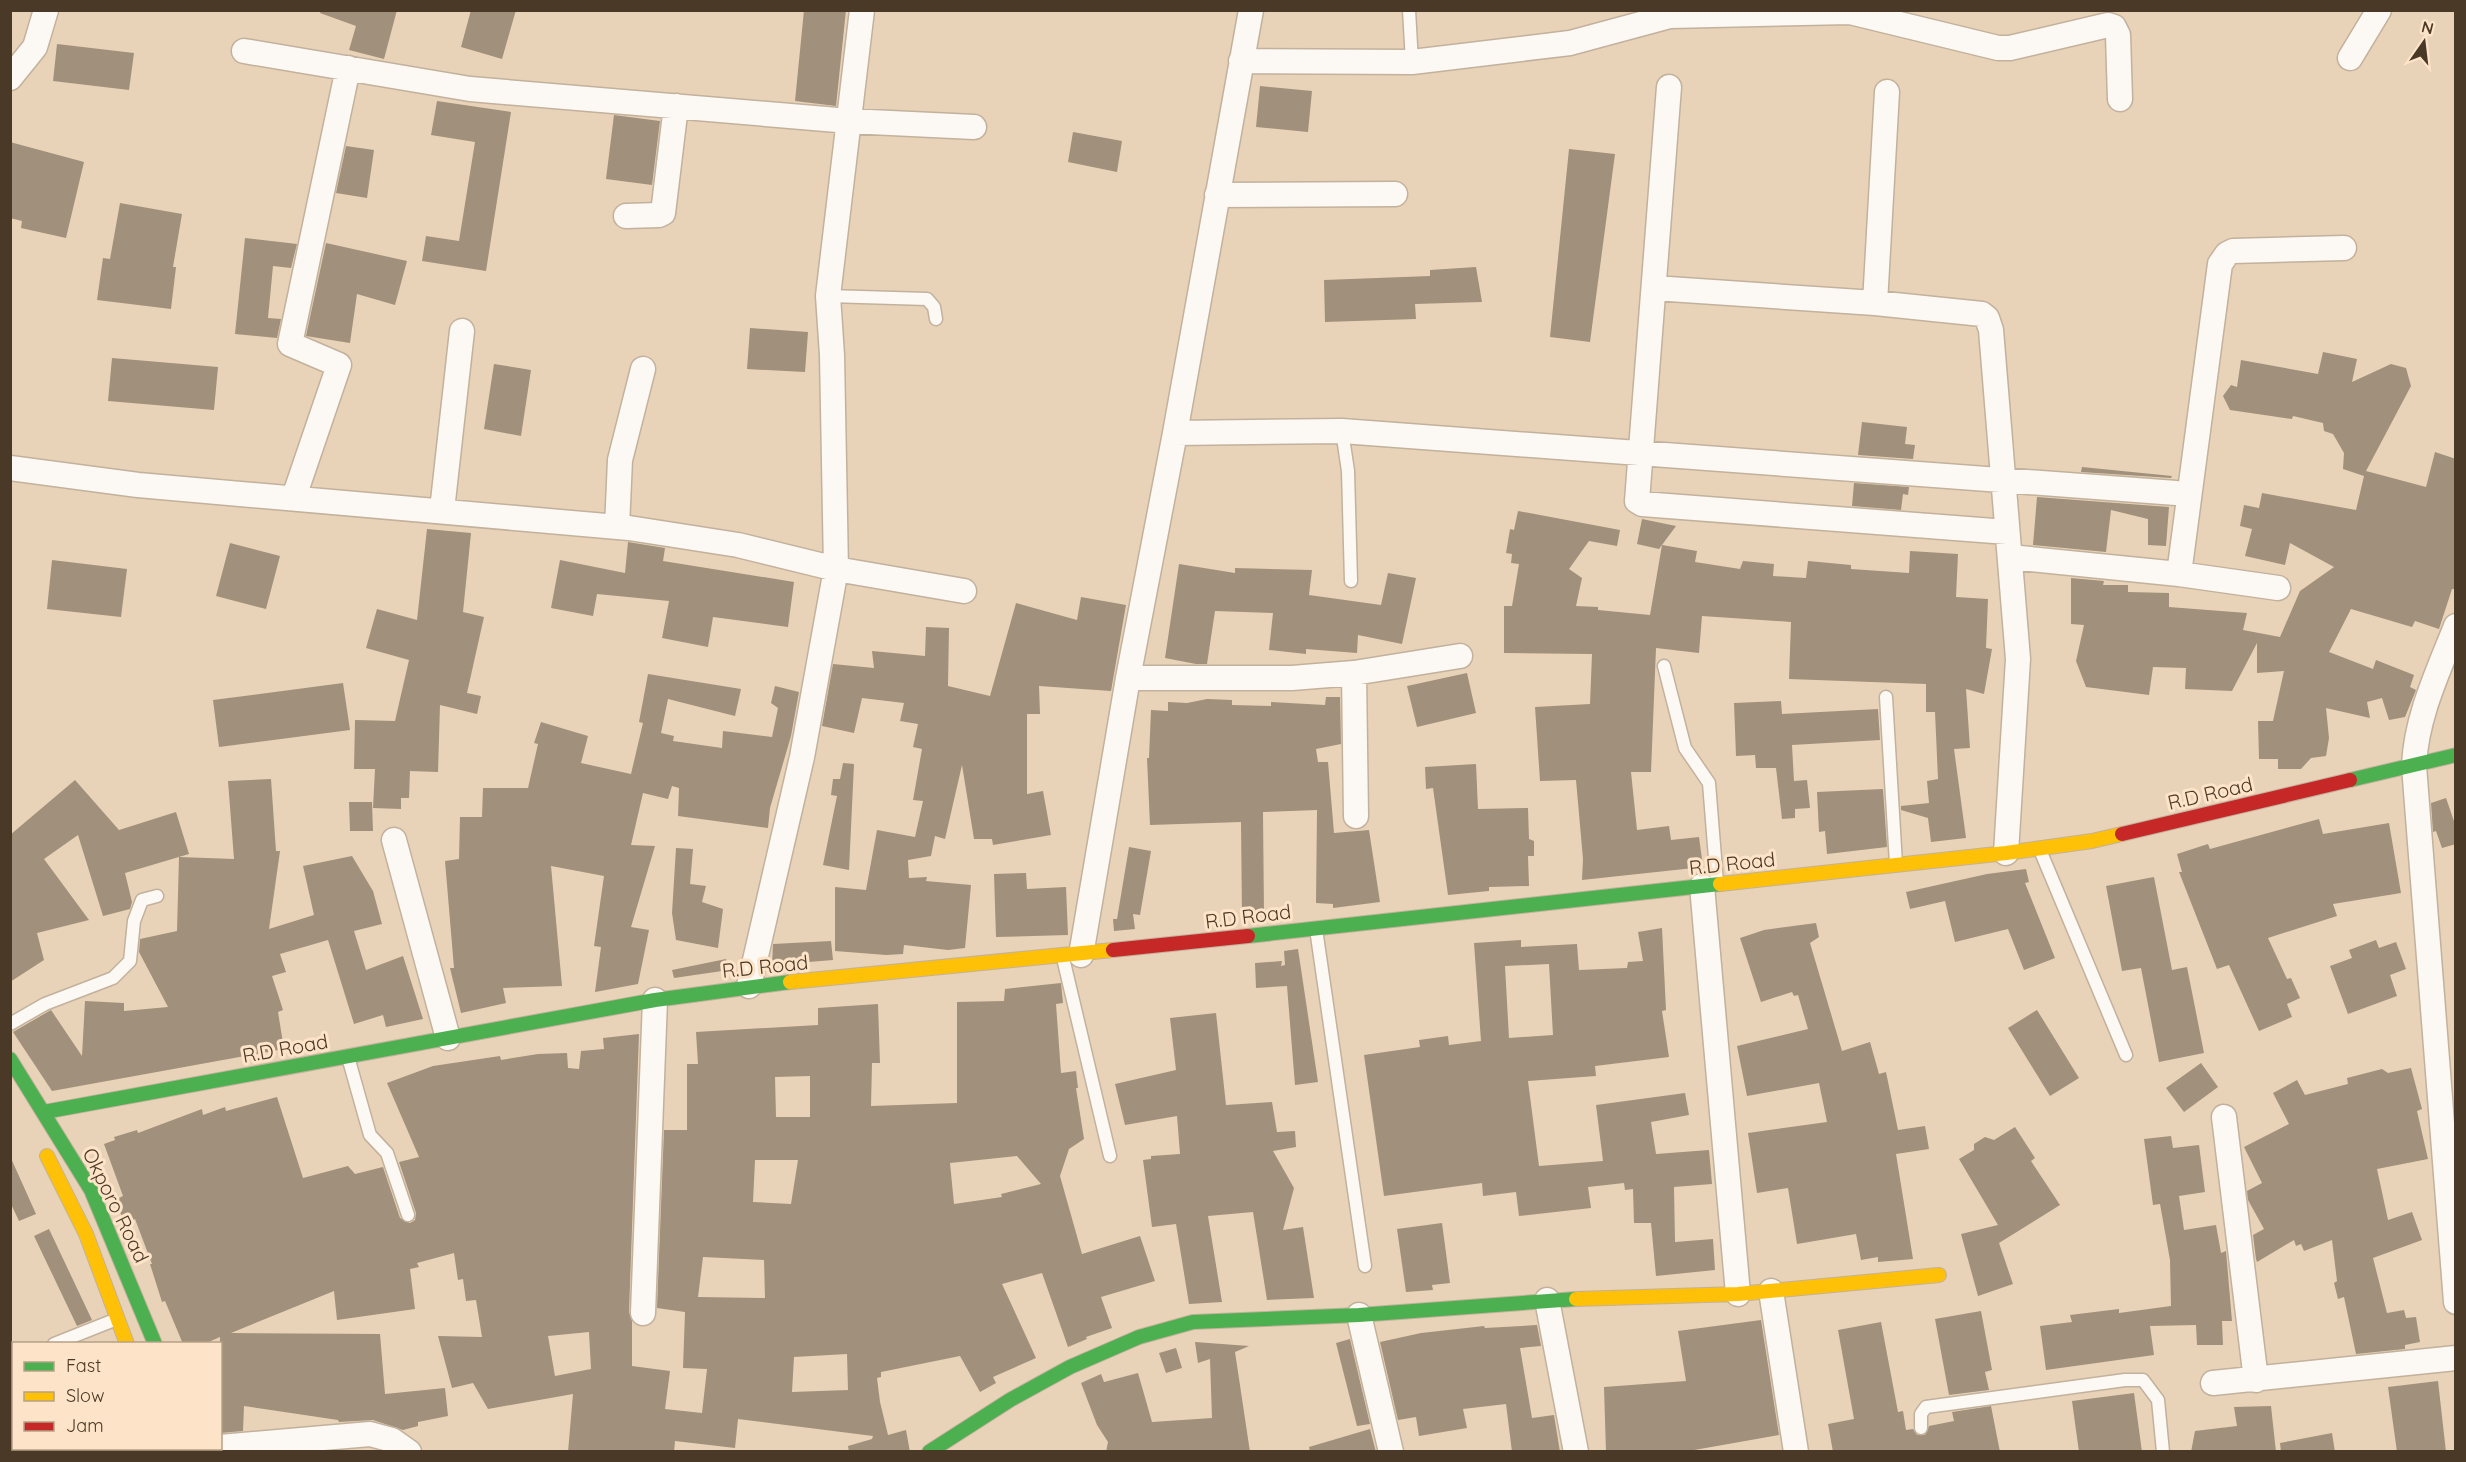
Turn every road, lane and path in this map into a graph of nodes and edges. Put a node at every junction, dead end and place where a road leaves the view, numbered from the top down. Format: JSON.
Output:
{"nodes":[{"id":1,"x":46,"y":10,"type":"edge"},
{"id":2,"x":861,"y":10,"type":"edge"},
{"id":3,"x":1251,"y":10,"type":"edge"},
{"id":4,"x":1409,"y":10,"type":"edge"},
{"id":5,"x":2379,"y":10,"type":"edge"},
{"id":6,"x":1670,"y":13,"type":"edge"},
{"id":7,"x":2119,"y":19,"type":"edge"},
{"id":8,"x":244,"y":51,"type":"dead end"},
{"id":9,"x":2350,"y":58,"type":"dead end"},
{"id":10,"x":1241,"y":61,"type":"junction"},
{"id":11,"x":1412,"y":62,"type":"junction"},
{"id":12,"x":348,"y":68,"type":"junction"},
{"id":13,"x":10,"y":78,"type":"edge"},
{"id":14,"x":1669,"y":87,"type":"dead end"},
{"id":15,"x":1887,"y":92,"type":"dead end"},
{"id":16,"x":2120,"y":99,"type":"dead end"},
{"id":17,"x":676,"y":106,"type":"junction"},
{"id":18,"x":849,"y":121,"type":"junction"},
{"id":19,"x":974,"y":128,"type":"dead end"},
{"id":20,"x":1395,"y":194,"type":"dead end"},
{"id":21,"x":1216,"y":195,"type":"junction"},
{"id":22,"x":626,"y":216,"type":"dead end"},
{"id":23,"x":2344,"y":248,"type":"dead end"},
{"id":24,"x":1654,"y":288,"type":"junction"},
{"id":25,"x":828,"y":296,"type":"junction"},
{"id":26,"x":1875,"y":303,"type":"junction"},
{"id":27,"x":936,"y":319,"type":"dead end"},
{"id":28,"x":462,"y":331,"type":"dead end"},
{"id":29,"x":643,"y":369,"type":"dead end"},
{"id":30,"x":1342,"y":431,"type":"junction"},
{"id":31,"x":1175,"y":433,"type":"junction"},
{"id":32,"x":10,"y":468,"type":"edge"},
{"id":33,"x":2175,"y":494,"type":"dead end"},
{"id":34,"x":294,"y":497,"type":"junction"},
{"id":35,"x":442,"y":510,"type":"junction"},
{"id":36,"x":617,"y":527,"type":"junction"},
{"id":37,"x":2007,"y":532,"type":"junction"},
{"id":38,"x":2010,"y":558,"type":"junction"},
{"id":39,"x":836,"y":569,"type":"junction"},
{"id":40,"x":2179,"y":574,"type":"junction"},
{"id":41,"x":1351,"y":581,"type":"dead end"},
{"id":42,"x":2278,"y":588,"type":"dead end"},
{"id":43,"x":964,"y":591,"type":"dead end"},
{"id":44,"x":2456,"y":626,"type":"edge"},
{"id":45,"x":1460,"y":656,"type":"dead end"},
{"id":46,"x":1664,"y":666,"type":"dead end"},
{"id":47,"x":1354,"y":673,"type":"junction"},
{"id":48,"x":1128,"y":678,"type":"junction"},
{"id":49,"x":1886,"y":696,"type":"dead end"},
{"id":50,"x":2456,"y":755,"type":"edge"},
{"id":51,"x":2414,"y":766,"type":"junction"},
{"id":52,"x":1356,"y":816,"type":"dead end"},
{"id":53,"x":394,"y":840,"type":"dead end"},
{"id":54,"x":2039,"y":849,"type":"junction"},
{"id":55,"x":2006,"y":853,"type":"junction"},
{"id":56,"x":1896,"y":865,"type":"junction"},
{"id":57,"x":1709,"y":885,"type":"junction"},
{"id":58,"x":157,"y":896,"type":"dead end"},
{"id":59,"x":1316,"y":928,"type":"junction"},
{"id":60,"x":1072,"y":956,"type":"junction"},
{"id":61,"x":749,"y":986,"type":"junction"},
{"id":62,"x":655,"y":1000,"type":"junction"},
{"id":63,"x":10,"y":1024,"type":"edge"},
{"id":64,"x":448,"y":1038,"type":"junction"},
{"id":65,"x":2126,"y":1055,"type":"dead end"},
{"id":66,"x":348,"y":1056,"type":"junction"},
{"id":67,"x":10,"y":1059,"type":"edge"},
{"id":68,"x":44,"y":1112,"type":"junction"},
{"id":69,"x":2224,"y":1117,"type":"dead end"},
{"id":70,"x":40,"y":1145,"type":"dead end"},
{"id":71,"x":1110,"y":1156,"type":"dead end"},
{"id":72,"x":408,"y":1215,"type":"dead end"},
{"id":73,"x":1365,"y":1266,"type":"dead end"},
{"id":74,"x":1939,"y":1275,"type":"dead end"},
{"id":75,"x":1771,"y":1291,"type":"junction"},
{"id":76,"x":1738,"y":1294,"type":"junction"},
{"id":77,"x":1547,"y":1300,"type":"junction"},
{"id":78,"x":2456,"y":1302,"type":"edge"},
{"id":79,"x":643,"y":1313,"type":"dead end"},
{"id":80,"x":1359,"y":1315,"type":"junction"},
{"id":81,"x":119,"y":1319,"type":"junction"},
{"id":82,"x":59,"y":1342,"type":"edge"},
{"id":83,"x":126,"y":1342,"type":"edge"},
{"id":84,"x":154,"y":1342,"type":"edge"},
{"id":85,"x":2456,"y":1358,"type":"edge"},
{"id":86,"x":2256,"y":1380,"type":"junction"},
{"id":87,"x":2213,"y":1383,"type":"dead end"},
{"id":88,"x":1921,"y":1428,"type":"dead end"},
{"id":89,"x":222,"y":1447,"type":"edge"},
{"id":90,"x":409,"y":1452,"type":"edge"},
{"id":91,"x":929,"y":1452,"type":"edge"},
{"id":92,"x":1391,"y":1452,"type":"edge"},
{"id":93,"x":1576,"y":1452,"type":"edge"},
{"id":94,"x":1796,"y":1452,"type":"edge"},
{"id":95,"x":2163,"y":1452,"type":"edge"}],
"edges":[{"from":1,"to":13,"type":"street"},
{"from":2,"to":18,"type":"street"},
{"from":3,"to":10,"type":"street"},
{"from":4,"to":11,"type":"lane"},
{"from":5,"to":9,"type":"street"},
{"from":6,"to":7,"type":"street"},
{"from":6,"to":11,"type":"street"},
{"from":7,"to":16,"type":"street"},
{"from":8,"to":12,"type":"street"},
{"from":10,"to":11,"type":"street"},
{"from":10,"to":21,"type":"street"},
{"from":12,"to":17,"type":"street"},
{"from":12,"to":34,"type":"street"},
{"from":14,"to":24,"type":"street"},
{"from":15,"to":26,"type":"street"},
{"from":17,"to":18,"type":"street"},
{"from":17,"to":22,"type":"street"},
{"from":18,"to":19,"type":"street"},
{"from":18,"to":25,"type":"street"},
{"from":20,"to":21,"type":"street"},
{"from":21,"to":31,"type":"street"},
{"from":23,"to":40,"type":"street"},
{"from":24,"to":26,"type":"street"},
{"from":24,"to":37,"type":"street"},
{"from":25,"to":27,"type":"lane"},
{"from":25,"to":39,"type":"street"},
{"from":26,"to":37,"type":"street"},
{"from":28,"to":35,"type":"street"},
{"from":29,"to":36,"type":"street"},
{"from":30,"to":31,"type":"street"},
{"from":30,"to":33,"type":"street"},
{"from":30,"to":41,"type":"lane"},
{"from":31,"to":48,"type":"street"},
{"from":32,"to":34,"type":"street"},
{"from":34,"to":35,"type":"street"},
{"from":35,"to":36,"type":"street"},
{"from":36,"to":39,"type":"street"},
{"from":37,"to":38,"type":"street"},
{"from":38,"to":40,"type":"street"},
{"from":38,"to":55,"type":"street"},
{"from":39,"to":43,"type":"street"},
{"from":39,"to":61,"type":"street"},
{"from":40,"to":42,"type":"street"},
{"from":44,"to":51,"type":"street"},
{"from":45,"to":47,"type":"street"},
{"from":46,"to":57,"type":"lane"},
{"from":47,"to":48,"type":"street"},
{"from":47,"to":52,"type":"street"},
{"from":48,"to":60,"type":"street"},
{"from":49,"to":56,"type":"lane"},
{"from":50,"to":51,"type":"street","name":"R.D Road"},
{"from":51,"to":54,"type":"street","name":"R.D Road"},
{"from":51,"to":78,"type":"street"},
{"from":53,"to":64,"type":"street"},
{"from":54,"to":55,"type":"street","name":"R.D Road"},
{"from":54,"to":65,"type":"lane"},
{"from":55,"to":56,"type":"street","name":"R.D Road"},
{"from":56,"to":57,"type":"street","name":"R.D Road"},
{"from":57,"to":59,"type":"street","name":"R.D Road"},
{"from":57,"to":76,"type":"street"},
{"from":58,"to":63,"type":"lane"},
{"from":59,"to":60,"type":"street","name":"R.D Road"},
{"from":59,"to":73,"type":"lane"},
{"from":60,"to":61,"type":"street","name":"R.D Road"},
{"from":60,"to":71,"type":"lane"},
{"from":61,"to":62,"type":"street","name":"R.D Road"},
{"from":62,"to":64,"type":"street","name":"R.D Road"},
{"from":62,"to":79,"type":"street"},
{"from":64,"to":66,"type":"street","name":"R.D Road"},
{"from":66,"to":68,"type":"street","name":"R.D Road"},
{"from":66,"to":72,"type":"lane"},
{"from":67,"to":68,"type":"street","name":"Okporo Road"},
{"from":68,"to":84,"type":"street","name":"Okporo Road"},
{"from":69,"to":86,"type":"street"},
{"from":70,"to":81,"type":"street","name":"Okporo Road"},
{"from":74,"to":75,"type":"street"},
{"from":75,"to":76,"type":"street"},
{"from":75,"to":94,"type":"street"},
{"from":76,"to":77,"type":"street"},
{"from":77,"to":80,"type":"street"},
{"from":77,"to":93,"type":"street"},
{"from":80,"to":91,"type":"street"},
{"from":80,"to":92,"type":"street"},
{"from":81,"to":82,"type":"lane"},
{"from":81,"to":83,"type":"street","name":"Okporo Road"},
{"from":85,"to":86,"type":"street"},
{"from":86,"to":87,"type":"street"},
{"from":88,"to":95,"type":"lane"},
{"from":89,"to":90,"type":"street"}]}
